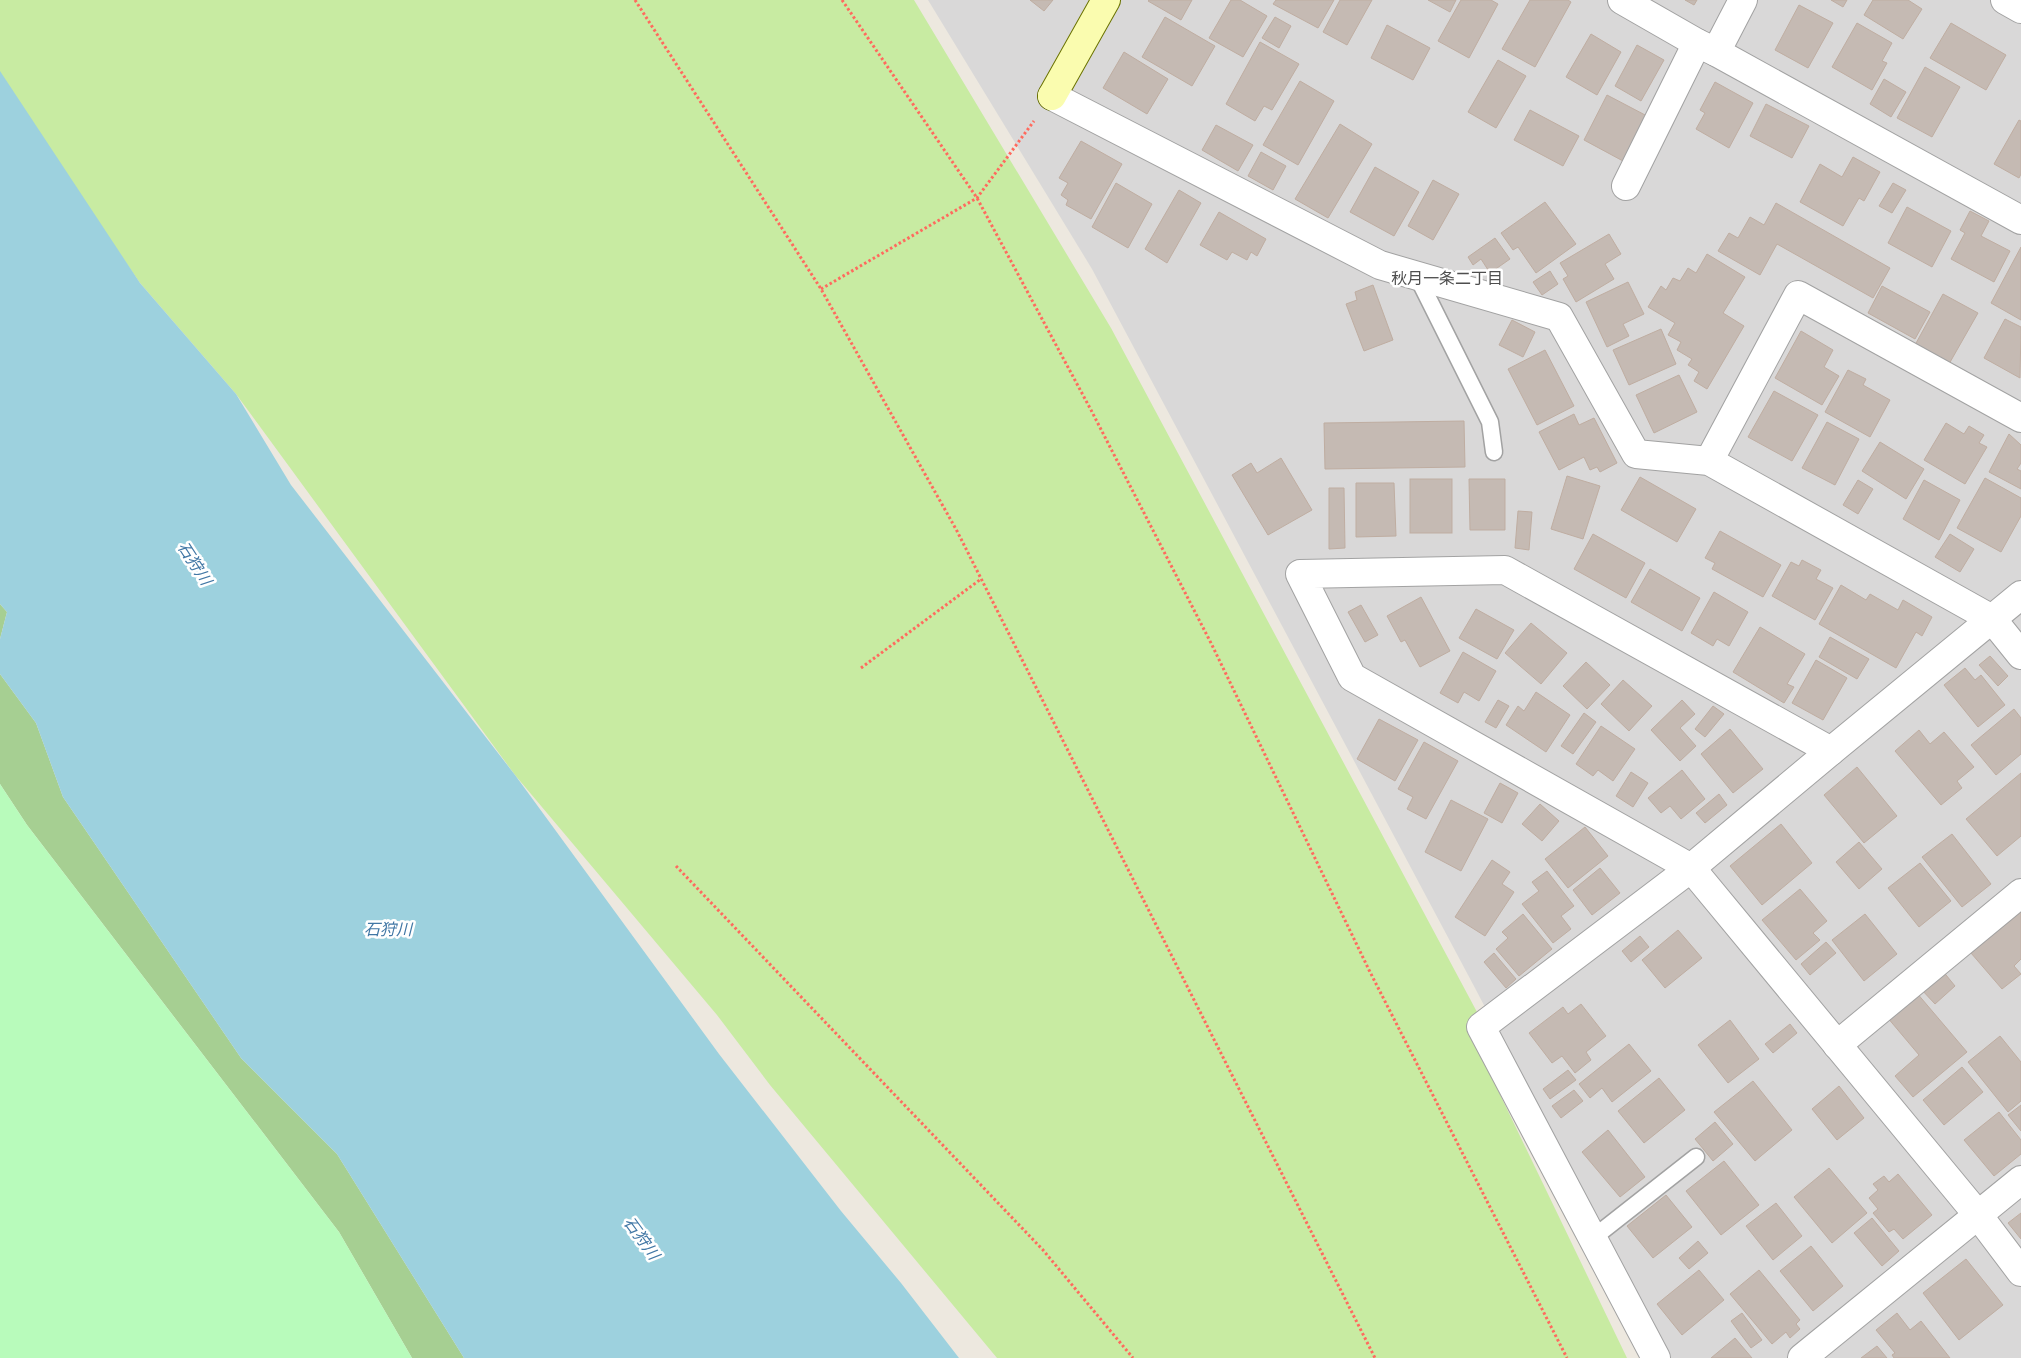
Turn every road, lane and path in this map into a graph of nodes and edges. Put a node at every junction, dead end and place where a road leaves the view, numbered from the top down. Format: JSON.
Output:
{"nodes":[{"id":1,"x":636,"y":0,"type":"edge"},
{"id":2,"x":842,"y":0,"type":"edge"},
{"id":3,"x":1106,"y":0,"type":"edge"},
{"id":4,"x":1622,"y":0,"type":"edge"},
{"id":5,"x":1743,"y":0,"type":"edge"},
{"id":6,"x":2005,"y":0,"type":"edge"},
{"id":7,"x":2021,"y":9,"type":"edge"},
{"id":8,"x":1706,"y":48,"type":"junction"},
{"id":9,"x":1052,"y":96,"type":"junction"},
{"id":10,"x":1626,"y":186,"type":"dead end"},
{"id":11,"x":978,"y":198,"type":"junction"},
{"id":12,"x":2021,"y":220,"type":"edge"},
{"id":13,"x":1417,"y":276,"type":"junction"},
{"id":14,"x":821,"y":289,"type":"junction"},
{"id":15,"x":2021,"y":418,"type":"edge"},
{"id":16,"x":1494,"y":452,"type":"dead end"},
{"id":17,"x":1709,"y":461,"type":"junction"},
{"id":18,"x":981,"y":579,"type":"junction"},
{"id":19,"x":2021,"y":595,"type":"edge"},
{"id":20,"x":1992,"y":619,"type":"junction"},
{"id":21,"x":2021,"y":655,"type":"edge"},
{"id":22,"x":861,"y":668,"type":"dead end"},
{"id":23,"x":1831,"y":750,"type":"junction"},
{"id":24,"x":676,"y":866,"type":"dead end"},
{"id":25,"x":1691,"y":868,"type":"junction"},
{"id":26,"x":2021,"y":893,"type":"edge"},
{"id":27,"x":1837,"y":1045,"type":"junction"},
{"id":28,"x":1696,"y":1157,"type":"dead end"},
{"id":29,"x":2021,"y":1180,"type":"edge"},
{"id":30,"x":1978,"y":1215,"type":"junction"},
{"id":31,"x":1593,"y":1238,"type":"junction"},
{"id":32,"x":2021,"y":1272,"type":"edge"},
{"id":33,"x":1133,"y":1358,"type":"edge"},
{"id":34,"x":1375,"y":1358,"type":"edge"},
{"id":35,"x":1567,"y":1358,"type":"edge"},
{"id":36,"x":1656,"y":1358,"type":"edge"},
{"id":37,"x":1802,"y":1358,"type":"edge"}],
"edges":[{"from":1,"to":14,"type":"path"},
{"from":2,"to":11,"type":"path"},
{"from":3,"to":9,"type":"street"},
{"from":4,"to":8,"type":"street"},
{"from":5,"to":8,"type":"street"},
{"from":6,"to":7,"type":"street"},
{"from":8,"to":10,"type":"street"},
{"from":8,"to":12,"type":"street"},
{"from":9,"to":11,"type":"path"},
{"from":9,"to":13,"type":"street"},
{"from":11,"to":14,"type":"path"},
{"from":11,"to":35,"type":"path"},
{"from":13,"to":16,"type":"lane"},
{"from":13,"to":17,"type":"street"},
{"from":14,"to":18,"type":"path"},
{"from":15,"to":17,"type":"street"},
{"from":17,"to":20,"type":"street"},
{"from":18,"to":22,"type":"path"},
{"from":18,"to":34,"type":"path"},
{"from":19,"to":20,"type":"street"},
{"from":20,"to":21,"type":"street"},
{"from":20,"to":23,"type":"street"},
{"from":23,"to":25,"type":"street"},
{"from":23,"to":25,"type":"street"},
{"from":24,"to":33,"type":"path"},
{"from":25,"to":27,"type":"street"},
{"from":25,"to":31,"type":"street"},
{"from":26,"to":27,"type":"street"},
{"from":27,"to":30,"type":"street"},
{"from":28,"to":31,"type":"lane"},
{"from":29,"to":30,"type":"street"},
{"from":30,"to":32,"type":"street"},
{"from":30,"to":37,"type":"street"},
{"from":31,"to":36,"type":"street"}]}
